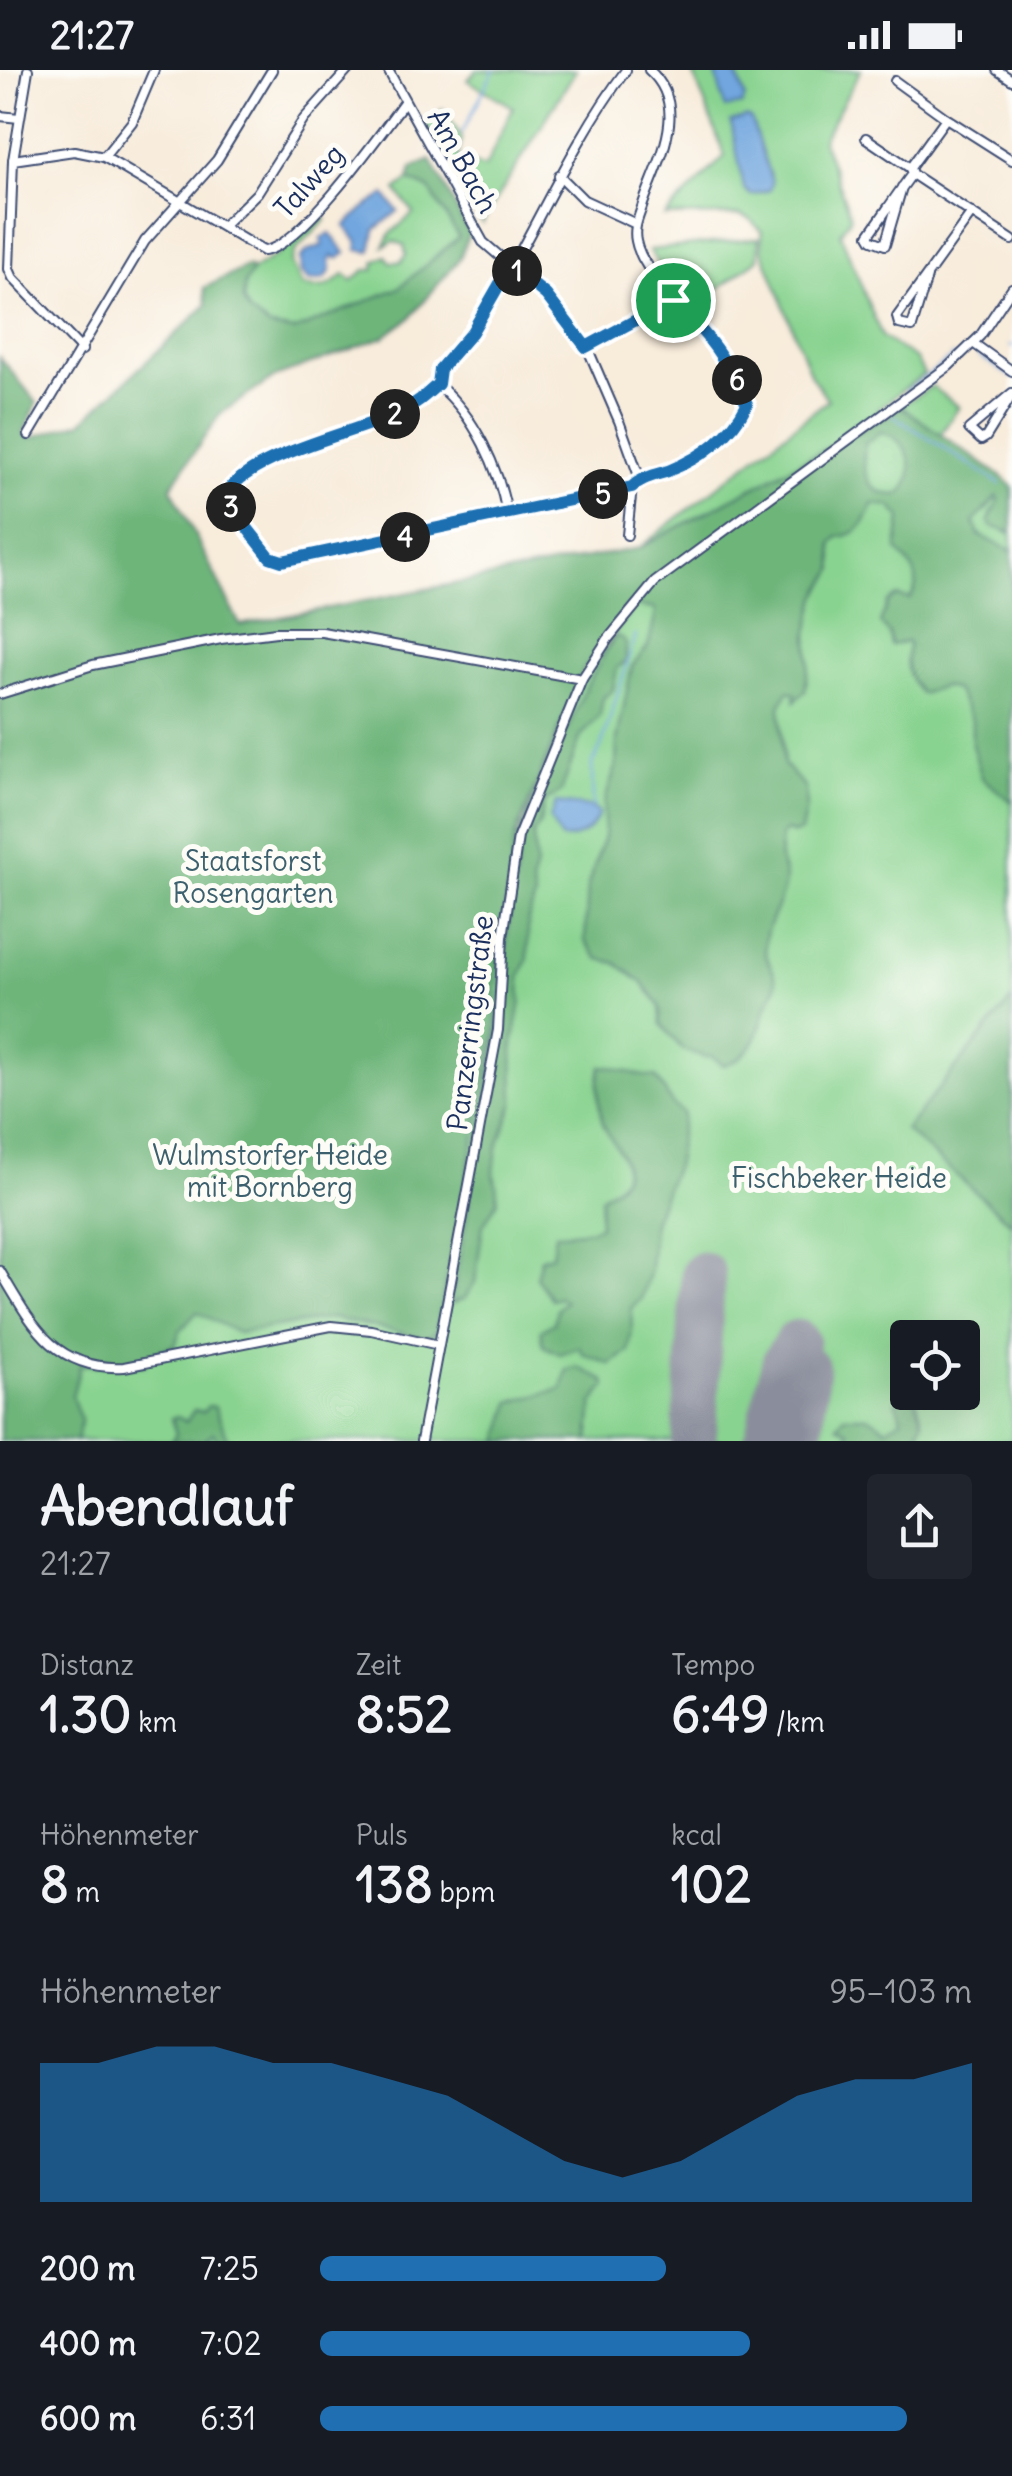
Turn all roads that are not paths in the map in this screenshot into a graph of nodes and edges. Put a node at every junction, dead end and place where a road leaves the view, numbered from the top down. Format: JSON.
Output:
{"nodes":[{"id":1,"x":28,"y":70,"type":"edge"},
{"id":2,"x":154,"y":70,"type":"edge"},
{"id":3,"x":272,"y":70,"type":"edge"},
{"id":4,"x":348,"y":70,"type":"edge"},
{"id":5,"x":388,"y":70,"type":"edge"},
{"id":6,"x":626,"y":70,"type":"edge"},
{"id":7,"x":649,"y":70,"type":"edge"},
{"id":8,"x":996,"y":70,"type":"edge"},
{"id":9,"x":1012,"y":80,"type":"edge"},
{"id":10,"x":894,"y":81,"type":"dead end"},
{"id":11,"x":404,"y":102,"type":"junction"},
{"id":12,"x":0,"y":116,"type":"edge"},
{"id":13,"x":19,"y":118,"type":"junction"},
{"id":14,"x":946,"y":118,"type":"junction"},
{"id":15,"x":866,"y":138,"type":"dead end"},
{"id":16,"x":104,"y":157,"type":"junction"},
{"id":17,"x":13,"y":160,"type":"junction"},
{"id":18,"x":1012,"y":160,"type":"edge"},
{"id":19,"x":911,"y":171,"type":"junction"},
{"id":20,"x":559,"y":175,"type":"junction"},
{"id":21,"x":902,"y":187,"type":"junction"},
{"id":22,"x":10,"y":198,"type":"junction"},
{"id":23,"x":0,"y":199,"type":"edge"},
{"id":24,"x":180,"y":202,"type":"junction"},
{"id":25,"x":972,"y":213,"type":"junction"},
{"id":26,"x":636,"y":224,"type":"junction"},
{"id":27,"x":224,"y":226,"type":"junction"},
{"id":28,"x":1012,"y":240,"type":"edge"},
{"id":29,"x":510,"y":266,"type":"junction"},
{"id":30,"x":928,"y":277,"type":"junction"},
{"id":31,"x":1012,"y":288,"type":"edge"},
{"id":32,"x":673,"y":300,"type":"junction"},
{"id":33,"x":974,"y":343,"type":"junction"},
{"id":34,"x":586,"y":347,"type":"junction"},
{"id":35,"x":82,"y":350,"type":"junction"},
{"id":36,"x":1012,"y":371,"type":"edge"},
{"id":37,"x":438,"y":384,"type":"junction"},
{"id":38,"x":1012,"y":394,"type":"edge"},
{"id":39,"x":29,"y":435,"type":"dead end"},
{"id":40,"x":640,"y":479,"type":"junction"},
{"id":41,"x":632,"y":487,"type":"junction"},
{"id":42,"x":507,"y":514,"type":"junction"},
{"id":43,"x":627,"y":535,"type":"dead end"},
{"id":44,"x":582,"y":679,"type":"junction"},
{"id":45,"x":0,"y":694,"type":"edge"},
{"id":46,"x":0,"y":1272,"type":"edge"},
{"id":47,"x":439,"y":1344,"type":"junction"},
{"id":48,"x":421,"y":1441,"type":"edge"}],
"edges":[{"from":1,"to":13,"type":"street"},
{"from":2,"to":16,"type":"street"},
{"from":3,"to":24,"type":"street"},
{"from":4,"to":27,"type":"street"},
{"from":5,"to":11,"type":"street","name":"Am Bach"},
{"from":6,"to":20,"type":"street"},
{"from":7,"to":26,"type":"street"},
{"from":8,"to":9,"type":"street"},
{"from":10,"to":14,"type":"street"},
{"from":11,"to":27,"type":"street","name":"Talweg"},
{"from":11,"to":29,"type":"street","name":"Am Bach"},
{"from":12,"to":13,"type":"street"},
{"from":13,"to":17,"type":"street"},
{"from":14,"to":18,"type":"street"},
{"from":14,"to":19,"type":"street"},
{"from":15,"to":19,"type":"street"},
{"from":16,"to":17,"type":"street"},
{"from":16,"to":24,"type":"street","name":"Talweg"},
{"from":17,"to":22,"type":"street"},
{"from":19,"to":21,"type":"street"},
{"from":19,"to":25,"type":"street"},
{"from":20,"to":26,"type":"street"},
{"from":20,"to":29,"type":"street"},
{"from":21,"to":21,"type":"street"},
{"from":22,"to":23,"type":"street"},
{"from":22,"to":35,"type":"street"},
{"from":24,"to":27,"type":"street","name":"Talweg"},
{"from":24,"to":35,"type":"street"},
{"from":25,"to":28,"type":"street"},
{"from":25,"to":30,"type":"street"},
{"from":26,"to":32,"type":"street"},
{"from":29,"to":34,"type":"street","name":"Am Bach"},
{"from":29,"to":37,"type":"street"},
{"from":30,"to":30,"type":"street"},
{"from":31,"to":33,"type":"street","name":"Panzerringstraße"},
{"from":32,"to":34,"type":"street"},
{"from":32,"to":40,"type":"street"},
{"from":33,"to":36,"type":"street"},
{"from":33,"to":44,"type":"street","name":"Panzerringstraße"},
{"from":34,"to":40,"type":"street","name":"Am Bach"},
{"from":35,"to":39,"type":"street"},
{"from":37,"to":42,"type":"street"},
{"from":37,"to":42,"type":"street"},
{"from":38,"to":38,"type":"street"},
{"from":40,"to":41,"type":"street"},
{"from":41,"to":42,"type":"street"},
{"from":41,"to":43,"type":"street"},
{"from":44,"to":45,"type":"street"},
{"from":44,"to":47,"type":"street","name":"Panzerringstraße"},
{"from":46,"to":47,"type":"street"},
{"from":47,"to":48,"type":"street","name":"Panzerringstraße"}]}
